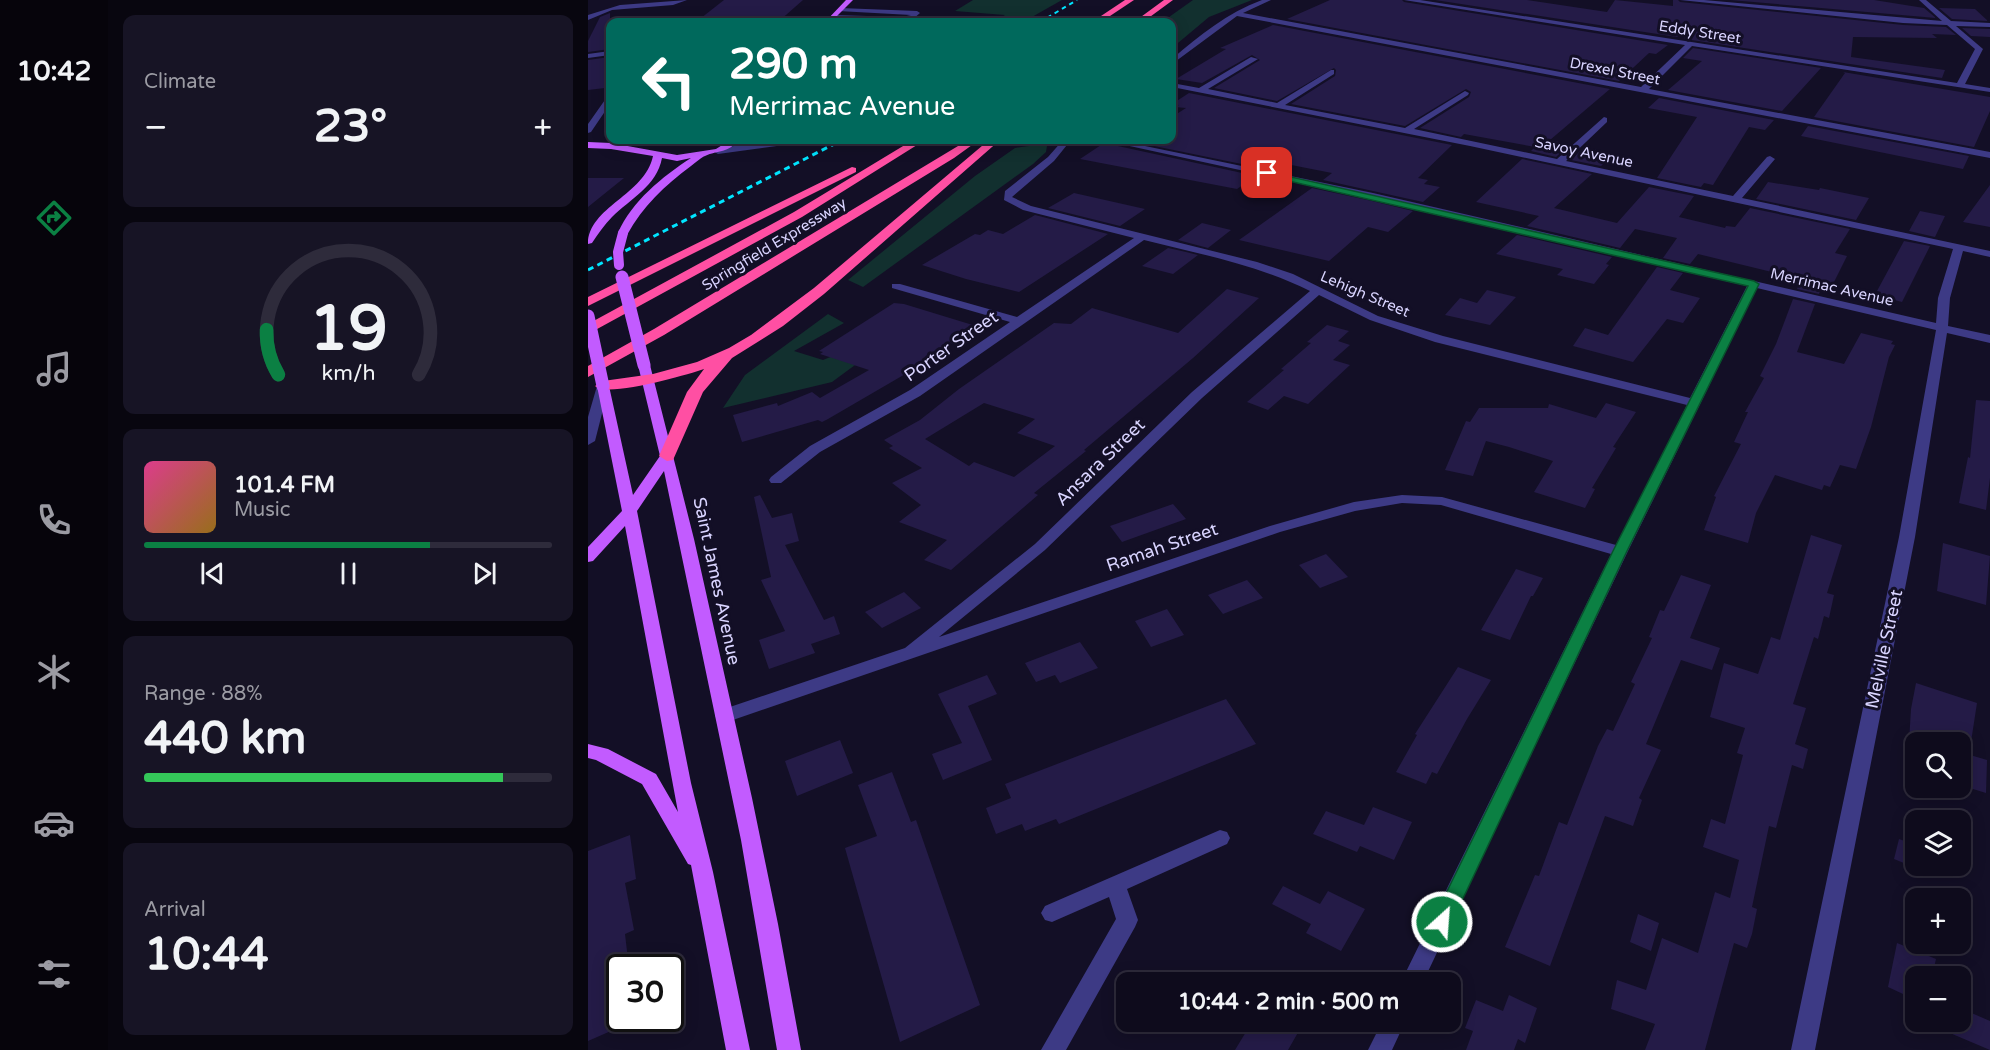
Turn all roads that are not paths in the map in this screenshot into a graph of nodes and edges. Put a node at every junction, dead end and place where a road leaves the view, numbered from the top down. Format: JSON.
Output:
{"nodes":[{"id":1,"x":684,"y":0,"type":"edge"},
{"id":2,"x":850,"y":0,"type":"edge"},
{"id":3,"x":1130,"y":0,"type":"edge"},
{"id":4,"x":1169,"y":0,"type":"edge"},
{"id":5,"x":1268,"y":0,"type":"edge"},
{"id":6,"x":1407,"y":0,"type":"edge"},
{"id":7,"x":1683,"y":0,"type":"edge"},
{"id":8,"x":1773,"y":0,"type":"edge"},
{"id":9,"x":1922,"y":0,"type":"edge"},
{"id":10,"x":1770,"y":8,"type":"junction"},
{"id":11,"x":840,"y":10,"type":"junction"},
{"id":12,"x":1236,"y":14,"type":"junction"},
{"id":13,"x":588,"y":18,"type":"edge"},
{"id":14,"x":832,"y":18,"type":"edge"},
{"id":15,"x":912,"y":18,"type":"edge"},
{"id":16,"x":1102,"y":18,"type":"edge"},
{"id":17,"x":1144,"y":18,"type":"edge"},
{"id":18,"x":1947,"y":24,"type":"junction"},
{"id":19,"x":1990,"y":25,"type":"edge"},
{"id":20,"x":1690,"y":44,"type":"junction"},
{"id":21,"x":1979,"y":49,"type":"junction"},
{"id":22,"x":1990,"y":50,"type":"edge"},
{"id":23,"x":606,"y":54,"type":"edge"},
{"id":24,"x":588,"y":56,"type":"edge"},
{"id":25,"x":1176,"y":59,"type":"edge"},
{"id":26,"x":1254,"y":59,"type":"dead end"},
{"id":27,"x":1331,"y":72,"type":"dead end"},
{"id":28,"x":1960,"y":85,"type":"junction"},
{"id":29,"x":1176,"y":86,"type":"edge"},
{"id":30,"x":1202,"y":90,"type":"junction"},
{"id":31,"x":1643,"y":90,"type":"junction"},
{"id":32,"x":1990,"y":90,"type":"edge"},
{"id":33,"x":1465,"y":93,"type":"dead end"},
{"id":34,"x":1279,"y":105,"type":"junction"},
{"id":35,"x":606,"y":107,"type":"edge"},
{"id":36,"x":1604,"y":120,"type":"dead end"},
{"id":37,"x":588,"y":130,"type":"edge"},
{"id":38,"x":1407,"y":130,"type":"junction"},
{"id":39,"x":606,"y":140,"type":"edge"},
{"id":40,"x":588,"y":143,"type":"edge"},
{"id":41,"x":655,"y":144,"type":"edge"},
{"id":42,"x":731,"y":144,"type":"edge"},
{"id":43,"x":770,"y":144,"type":"edge"},
{"id":44,"x":902,"y":144,"type":"edge"},
{"id":45,"x":914,"y":144,"type":"edge"},
{"id":46,"x":968,"y":144,"type":"edge"},
{"id":47,"x":990,"y":144,"type":"edge"},
{"id":48,"x":1064,"y":144,"type":"edge"},
{"id":49,"x":1125,"y":144,"type":"edge"},
{"id":50,"x":718,"y":151,"type":"junction"},
{"id":51,"x":655,"y":154,"type":"junction"},
{"id":52,"x":1990,"y":155,"type":"edge"},
{"id":53,"x":701,"y":156,"type":"junction"},
{"id":54,"x":1770,"y":159,"type":"dead end"},
{"id":55,"x":1559,"y":162,"type":"junction"},
{"id":56,"x":1735,"y":200,"type":"junction"},
{"id":57,"x":1143,"y":236,"type":"junction"},
{"id":58,"x":588,"y":241,"type":"edge"},
{"id":59,"x":1959,"y":247,"type":"junction"},
{"id":60,"x":1990,"y":254,"type":"edge"},
{"id":61,"x":1754,"y":284,"type":"junction"},
{"id":62,"x":897,"y":286,"type":"dead end"},
{"id":63,"x":1317,"y":291,"type":"junction"},
{"id":64,"x":588,"y":302,"type":"edge"},
{"id":65,"x":588,"y":316,"type":"edge"},
{"id":66,"x":1018,"y":321,"type":"junction"},
{"id":67,"x":1941,"y":328,"type":"junction"},
{"id":68,"x":588,"y":330,"type":"edge"},
{"id":69,"x":1990,"y":339,"type":"edge"},
{"id":70,"x":733,"y":351,"type":"junction"},
{"id":71,"x":588,"y":372,"type":"edge"},
{"id":72,"x":646,"y":372,"type":"junction"},
{"id":73,"x":603,"y":386,"type":"junction"},
{"id":74,"x":1694,"y":403,"type":"junction"},
{"id":75,"x":588,"y":441,"type":"edge"},
{"id":76,"x":667,"y":456,"type":"junction"},
{"id":77,"x":776,"y":480,"type":"dead end"},
{"id":78,"x":629,"y":512,"type":"junction"},
{"id":79,"x":1620,"y":551,"type":"junction"},
{"id":80,"x":588,"y":557,"type":"edge"},
{"id":81,"x":905,"y":656,"type":"junction"},
{"id":82,"x":724,"y":716,"type":"junction"},
{"id":83,"x":588,"y":751,"type":"edge"},
{"id":84,"x":1220,"y":838,"type":"dead end"},
{"id":85,"x":703,"y":872,"type":"junction"},
{"id":86,"x":1115,"y":884,"type":"junction"},
{"id":87,"x":1052,"y":913,"type":"dead end"},
{"id":88,"x":1417,"y":972,"type":"edge"},
{"id":89,"x":1389,"y":1032,"type":"edge"},
{"id":90,"x":738,"y":1050,"type":"edge"},
{"id":91,"x":789,"y":1050,"type":"edge"},
{"id":92,"x":1053,"y":1050,"type":"edge"},
{"id":93,"x":1380,"y":1050,"type":"edge"},
{"id":94,"x":1803,"y":1050,"type":"edge"}],
"edges":[{"from":1,"to":13,"type":"street"},
{"from":2,"to":11,"type":"main road"},
{"from":3,"to":16,"type":"highway"},
{"from":4,"to":17,"type":"highway"},
{"from":5,"to":12,"type":"street"},
{"from":6,"to":20,"type":"street","name":"Eddy Street"},
{"from":7,"to":10,"type":"street"},
{"from":8,"to":10,"type":"street"},
{"from":9,"to":18,"type":"street"},
{"from":10,"to":18,"type":"street"},
{"from":11,"to":14,"type":"main road"},
{"from":11,"to":15,"type":"street"},
{"from":12,"to":25,"type":"street"},
{"from":12,"to":31,"type":"street","name":"Drexel Street"},
{"from":18,"to":19,"type":"street"},
{"from":18,"to":21,"type":"street"},
{"from":20,"to":28,"type":"street","name":"Eddy Street"},
{"from":20,"to":31,"type":"street"},
{"from":21,"to":22,"type":"street"},
{"from":21,"to":28,"type":"street"},
{"from":23,"to":24,"type":"street"},
{"from":26,"to":30,"type":"street"},
{"from":27,"to":34,"type":"street"},
{"from":28,"to":32,"type":"street","name":"Eddy Street"},
{"from":29,"to":30,"type":"street","name":"Savoy Avenue"},
{"from":30,"to":34,"type":"street","name":"Savoy Avenue"},
{"from":31,"to":52,"type":"street","name":"Drexel Street"},
{"from":33,"to":38,"type":"street"},
{"from":34,"to":38,"type":"street","name":"Savoy Avenue"},
{"from":35,"to":37,"type":"street"},
{"from":36,"to":55,"type":"street"},
{"from":38,"to":55,"type":"street","name":"Savoy Avenue"},
{"from":39,"to":40,"type":"main road"},
{"from":40,"to":51,"type":"main road"},
{"from":41,"to":51,"type":"main road"},
{"from":42,"to":50,"type":"main road"},
{"from":43,"to":50,"type":"street"},
{"from":44,"to":64,"type":"highway"},
{"from":45,"to":68,"type":"highway","name":"Springfield Expressway"},
{"from":46,"to":71,"type":"highway","name":"Springfield Expressway"},
{"from":47,"to":70,"type":"highway"},
{"from":48,"to":57,"type":"street","name":"Lehigh Street"},
{"from":49,"to":61,"type":"street","name":"Merrimac Avenue"},
{"from":50,"to":53,"type":"main road"},
{"from":51,"to":53,"type":"main road"},
{"from":51,"to":58,"type":"main road"},
{"from":53,"to":72,"type":"main road","name":"Saint James Avenue","bridge":true},
{"from":54,"to":56,"type":"street"},
{"from":55,"to":56,"type":"street","name":"Savoy Avenue"},
{"from":56,"to":59,"type":"street","name":"Savoy Avenue"},
{"from":57,"to":63,"type":"street","name":"Lehigh Street"},
{"from":57,"to":66,"type":"street","name":"Porter Street"},
{"from":59,"to":60,"type":"street","name":"Savoy Avenue"},
{"from":59,"to":67,"type":"street","name":"Melville Street"},
{"from":61,"to":67,"type":"street","name":"Merrimac Avenue"},
{"from":61,"to":74,"type":"street"},
{"from":62,"to":66,"type":"street"},
{"from":63,"to":74,"type":"street","name":"Lehigh Street"},
{"from":63,"to":81,"type":"street","name":"Ansara Street"},
{"from":65,"to":73,"type":"main road","bridge":true},
{"from":66,"to":77,"type":"street","name":"Porter Street"},
{"from":67,"to":69,"type":"street","name":"Merrimac Avenue"},
{"from":67,"to":94,"type":"street","name":"Melville Street"},
{"from":70,"to":72,"type":"highway"},
{"from":70,"to":76,"type":"highway"},
{"from":72,"to":73,"type":"highway"},
{"from":72,"to":76,"type":"main road","name":"Saint James Avenue"},
{"from":73,"to":75,"type":"street"},
{"from":73,"to":78,"type":"main road"},
{"from":74,"to":79,"type":"street"},
{"from":76,"to":78,"type":"main road"},
{"from":76,"to":82,"type":"main road","name":"Saint James Avenue"},
{"from":78,"to":80,"type":"main road"},
{"from":78,"to":85,"type":"main road"},
{"from":79,"to":81,"type":"street","name":"Ramah Street"},
{"from":79,"to":88,"type":"street"},
{"from":81,"to":82,"type":"street","name":"Ramah Street"},
{"from":82,"to":91,"type":"main road","name":"Saint James Avenue"},
{"from":83,"to":85,"type":"main road"},
{"from":84,"to":86,"type":"street"},
{"from":85,"to":90,"type":"main road"},
{"from":86,"to":87,"type":"street"},
{"from":86,"to":92,"type":"street"},
{"from":89,"to":93,"type":"street"}]}
